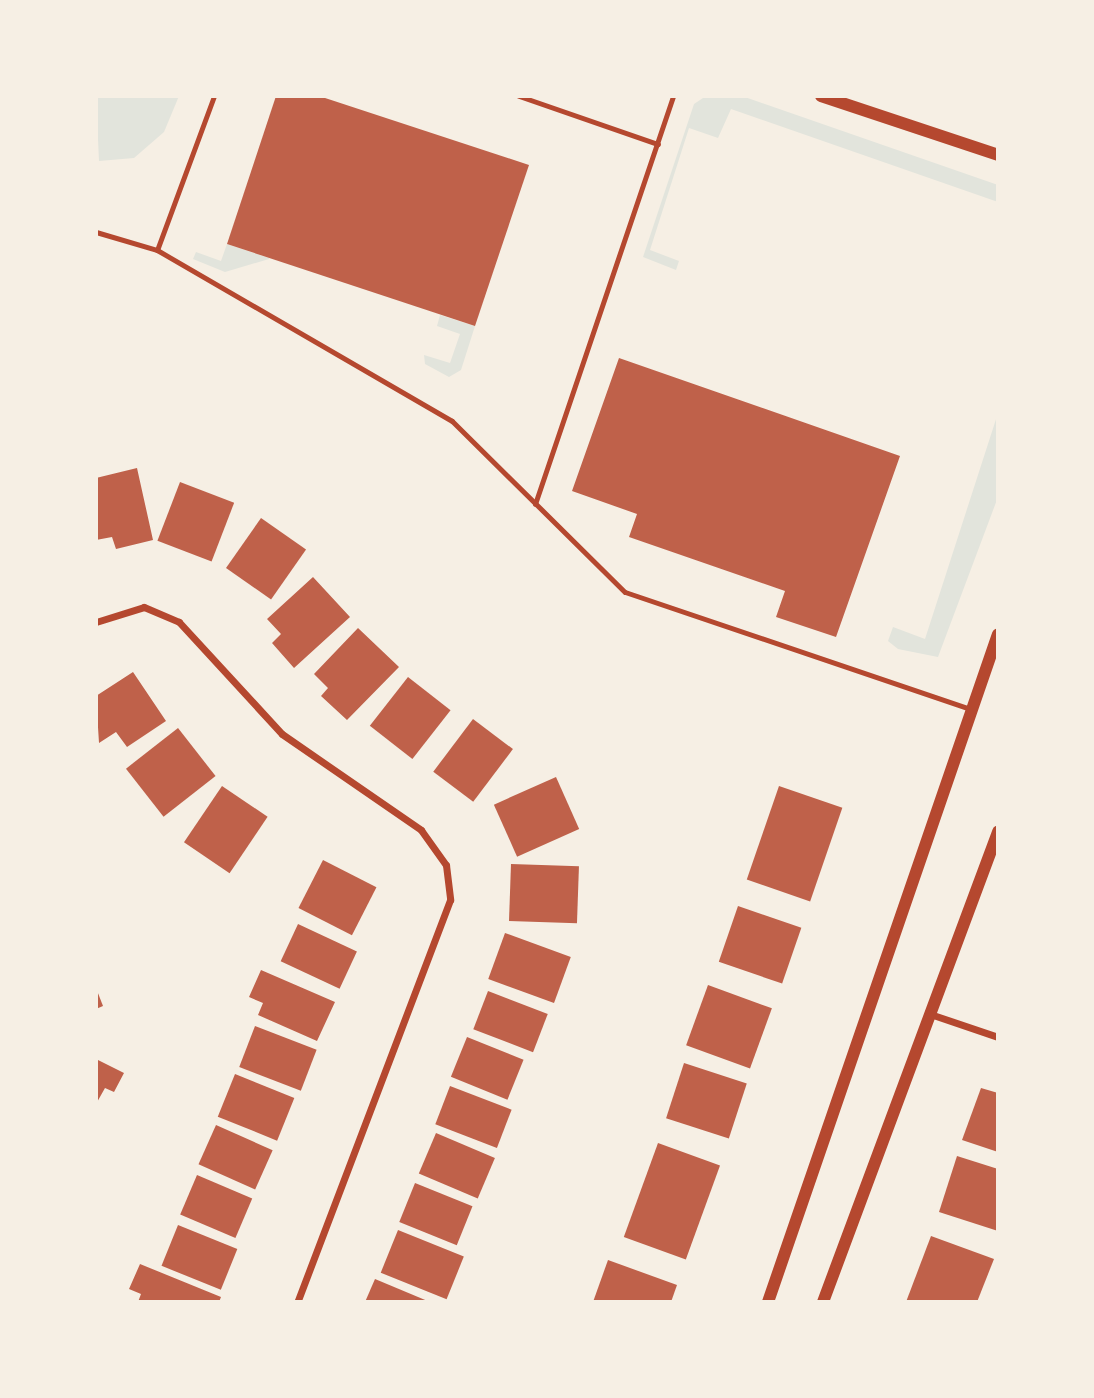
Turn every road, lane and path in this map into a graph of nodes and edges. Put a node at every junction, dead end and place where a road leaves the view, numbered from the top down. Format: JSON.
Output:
{"nodes":[{"id":1,"x":214,"y":96,"type":"edge"},
{"id":2,"x":519,"y":96,"type":"edge"},
{"id":3,"x":673,"y":96,"type":"edge"},
{"id":4,"x":821,"y":96,"type":"edge"},
{"id":5,"x":659,"y":144,"type":"junction"},
{"id":6,"x":998,"y":155,"type":"edge"},
{"id":7,"x":96,"y":232,"type":"edge"},
{"id":8,"x":157,"y":250,"type":"junction"},
{"id":9,"x":535,"y":504,"type":"junction"},
{"id":10,"x":96,"y":622,"type":"edge"},
{"id":11,"x":998,"y":634,"type":"edge"},
{"id":12,"x":971,"y":709,"type":"junction"},
{"id":13,"x":998,"y":832,"type":"edge"},
{"id":14,"x":933,"y":1015,"type":"junction"},
{"id":15,"x":998,"y":1037,"type":"edge"},
{"id":16,"x":297,"y":1302,"type":"edge"},
{"id":17,"x":768,"y":1302,"type":"edge"},
{"id":18,"x":823,"y":1302,"type":"edge"}],
"edges":[{"from":1,"to":8,"type":"lane"},
{"from":2,"to":5,"type":"lane"},
{"from":3,"to":5,"type":"lane"},
{"from":4,"to":6,"type":"street"},
{"from":5,"to":9,"type":"lane"},
{"from":7,"to":8,"type":"lane"},
{"from":8,"to":9,"type":"lane"},
{"from":9,"to":12,"type":"lane"},
{"from":10,"to":16,"type":"street"},
{"from":11,"to":12,"type":"street"},
{"from":12,"to":17,"type":"street"},
{"from":13,"to":14,"type":"street"},
{"from":14,"to":15,"type":"street"},
{"from":14,"to":18,"type":"street"}]}
